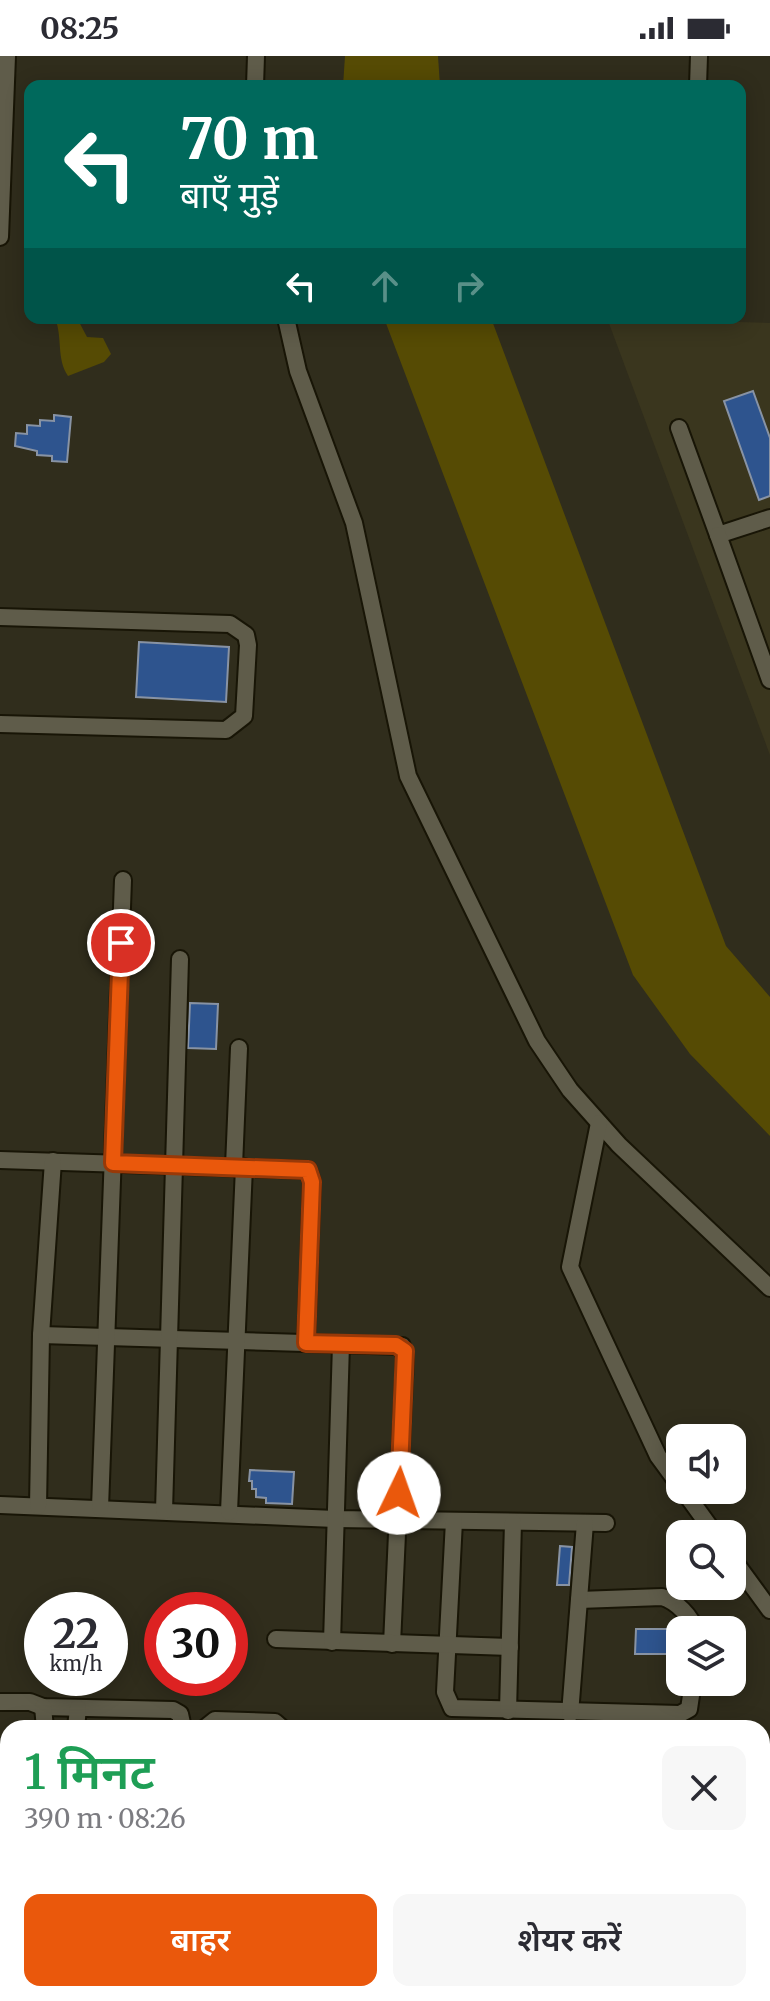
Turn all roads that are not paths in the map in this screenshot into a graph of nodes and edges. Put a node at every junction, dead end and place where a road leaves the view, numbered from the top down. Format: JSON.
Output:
{"nodes":[{"id":1,"x":7,"y":56,"type":"edge"},
{"id":2,"x":256,"y":56,"type":"edge"},
{"id":3,"x":699,"y":56,"type":"edge"},
{"id":4,"x":255,"y":80,"type":"edge"},
{"id":5,"x":698,"y":80,"type":"edge"},
{"id":6,"x":1,"y":204,"type":"edge"},
{"id":7,"x":0,"y":237,"type":"edge"},
{"id":8,"x":287,"y":324,"type":"edge"},
{"id":9,"x":679,"y":428,"type":"dead end"},
{"id":10,"x":770,"y":518,"type":"edge"},
{"id":11,"x":718,"y":535,"type":"junction"},
{"id":12,"x":0,"y":617,"type":"edge"},
{"id":13,"x":770,"y":680,"type":"edge"},
{"id":14,"x":0,"y":724,"type":"edge"},
{"id":15,"x":123,"y":880,"type":"dead end"},
{"id":16,"x":180,"y":959,"type":"dead end"},
{"id":17,"x":239,"y":1048,"type":"dead end"},
{"id":18,"x":599,"y":1123,"type":"junction"},
{"id":19,"x":0,"y":1160,"type":"edge"},
{"id":20,"x":53,"y":1161,"type":"junction"},
{"id":21,"x":113,"y":1163,"type":"junction"},
{"id":22,"x":174,"y":1165,"type":"junction"},
{"id":23,"x":239,"y":1167,"type":"junction"},
{"id":24,"x":770,"y":1288,"type":"edge"},
{"id":25,"x":41,"y":1335,"type":"junction"},
{"id":26,"x":106,"y":1337,"type":"junction"},
{"id":27,"x":169,"y":1339,"type":"junction"},
{"id":28,"x":236,"y":1341,"type":"junction"},
{"id":29,"x":306,"y":1343,"type":"junction"},
{"id":30,"x":341,"y":1344,"type":"junction"},
{"id":31,"x":666,"y":1467,"type":"edge"},
{"id":32,"x":0,"y":1505,"type":"edge"},
{"id":33,"x":38,"y":1506,"type":"junction"},
{"id":34,"x":100,"y":1508,"type":"junction"},
{"id":35,"x":164,"y":1511,"type":"junction"},
{"id":36,"x":229,"y":1512,"type":"junction"},
{"id":37,"x":335,"y":1519,"type":"junction"},
{"id":38,"x":398,"y":1520,"type":"junction"},
{"id":39,"x":454,"y":1521,"type":"junction"},
{"id":40,"x":513,"y":1522,"type":"junction"},
{"id":41,"x":585,"y":1523,"type":"junction"},
{"id":42,"x":606,"y":1523,"type":"dead end"},
{"id":43,"x":746,"y":1577,"type":"edge"},
{"id":44,"x":579,"y":1600,"type":"junction"},
{"id":45,"x":770,"y":1610,"type":"edge"},
{"id":46,"x":686,"y":1616,"type":"edge"},
{"id":47,"x":276,"y":1639,"type":"dead end"},
{"id":48,"x":332,"y":1642,"type":"junction"},
{"id":49,"x":392,"y":1644,"type":"junction"},
{"id":50,"x":448,"y":1647,"type":"junction"},
{"id":51,"x":510,"y":1647,"type":"junction"},
{"id":52,"x":692,"y":1696,"type":"edge"},
{"id":53,"x":0,"y":1702,"type":"edge"},
{"id":54,"x":43,"y":1707,"type":"junction"},
{"id":55,"x":78,"y":1708,"type":"junction"},
{"id":56,"x":508,"y":1711,"type":"junction"},
{"id":57,"x":565,"y":1718,"type":"edge"},
{"id":58,"x":44,"y":1720,"type":"edge"},
{"id":59,"x":77,"y":1720,"type":"edge"},
{"id":60,"x":181,"y":1720,"type":"edge"}],
"edges":[{"from":1,"to":6,"type":"street"},
{"from":2,"to":4,"type":"street"},
{"from":3,"to":5,"type":"street"},
{"from":6,"to":7,"type":"street"},
{"from":8,"to":18,"type":"street"},
{"from":9,"to":11,"type":"street"},
{"from":10,"to":11,"type":"street"},
{"from":11,"to":13,"type":"street"},
{"from":12,"to":14,"type":"street"},
{"from":15,"to":21,"type":"street"},
{"from":16,"to":22,"type":"street"},
{"from":17,"to":23,"type":"street"},
{"from":18,"to":24,"type":"street"},
{"from":18,"to":31,"type":"street"},
{"from":19,"to":20,"type":"street"},
{"from":20,"to":21,"type":"street"},
{"from":20,"to":25,"type":"street"},
{"from":21,"to":22,"type":"street"},
{"from":21,"to":26,"type":"street"},
{"from":22,"to":23,"type":"street"},
{"from":22,"to":27,"type":"street"},
{"from":23,"to":28,"type":"street"},
{"from":23,"to":29,"type":"street"},
{"from":25,"to":26,"type":"street"},
{"from":25,"to":33,"type":"street"},
{"from":26,"to":27,"type":"street"},
{"from":26,"to":34,"type":"street"},
{"from":27,"to":28,"type":"street"},
{"from":27,"to":35,"type":"street"},
{"from":28,"to":29,"type":"street"},
{"from":28,"to":36,"type":"street"},
{"from":29,"to":30,"type":"street"},
{"from":30,"to":37,"type":"street"},
{"from":30,"to":38,"type":"street"},
{"from":32,"to":33,"type":"street"},
{"from":33,"to":34,"type":"street"},
{"from":34,"to":35,"type":"street"},
{"from":35,"to":36,"type":"street"},
{"from":36,"to":37,"type":"street"},
{"from":37,"to":38,"type":"street"},
{"from":37,"to":48,"type":"street"},
{"from":38,"to":39,"type":"street"},
{"from":38,"to":49,"type":"street"},
{"from":39,"to":40,"type":"street"},
{"from":39,"to":50,"type":"street"},
{"from":40,"to":41,"type":"street"},
{"from":40,"to":51,"type":"street"},
{"from":41,"to":42,"type":"street"},
{"from":41,"to":44,"type":"street"},
{"from":43,"to":45,"type":"street"},
{"from":44,"to":46,"type":"street"},
{"from":44,"to":57,"type":"street"},
{"from":47,"to":48,"type":"street"},
{"from":48,"to":49,"type":"street"},
{"from":49,"to":50,"type":"street"},
{"from":50,"to":51,"type":"street"},
{"from":50,"to":56,"type":"street"},
{"from":51,"to":56,"type":"street"},
{"from":52,"to":57,"type":"street"},
{"from":53,"to":54,"type":"street"},
{"from":54,"to":55,"type":"street"},
{"from":54,"to":58,"type":"street"},
{"from":55,"to":59,"type":"street"},
{"from":55,"to":60,"type":"street"},
{"from":56,"to":57,"type":"street"}]}
